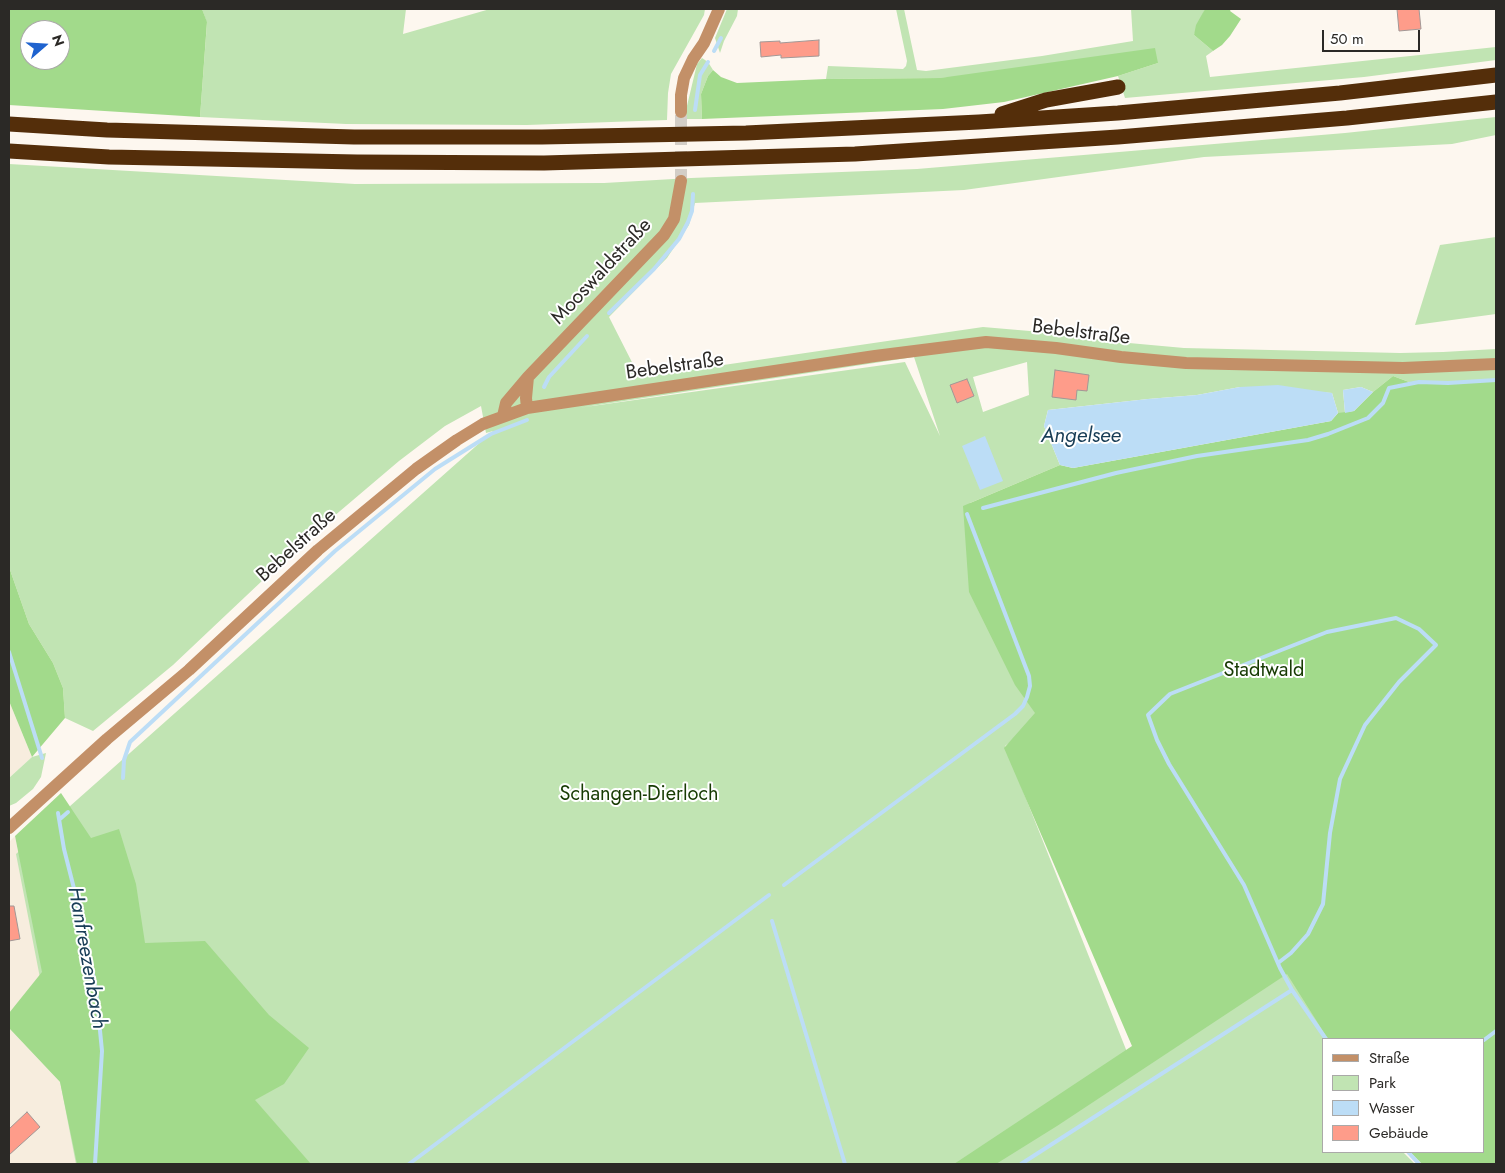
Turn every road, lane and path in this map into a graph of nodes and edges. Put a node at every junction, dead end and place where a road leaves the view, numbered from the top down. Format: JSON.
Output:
{"nodes":[{"id":1,"x":719,"y":9,"type":"edge"},
{"id":2,"x":1496,"y":75,"type":"edge"},
{"id":3,"x":1118,"y":87,"type":"dead end"},
{"id":4,"x":1496,"y":102,"type":"edge"},
{"id":5,"x":681,"y":112,"type":"tunnel mouth"},
{"id":6,"x":979,"y":122,"type":"junction"},
{"id":7,"x":9,"y":124,"type":"edge"},
{"id":8,"x":9,"y":151,"type":"edge"},
{"id":9,"x":681,"y":181,"type":"tunnel mouth"},
{"id":10,"x":1496,"y":364,"type":"edge"},
{"id":11,"x":528,"y":377,"type":"junction"},
{"id":12,"x":527,"y":408,"type":"junction"},
{"id":13,"x":504,"y":416,"type":"junction"},
{"id":14,"x":9,"y":828,"type":"edge"}],
"edges":[{"from":1,"to":5,"type":"street"},
{"from":2,"to":6,"type":"highway"},
{"from":3,"to":6,"type":"highway"},
{"from":4,"to":8,"type":"highway"},
{"from":6,"to":7,"type":"highway"},
{"from":9,"to":11,"type":"street","name":"Mooswaldstraße"},
{"from":10,"to":12,"type":"street","name":"Bebelstraße"},
{"from":11,"to":12,"type":"street"},
{"from":11,"to":13,"type":"street","name":"Mooswaldstraße"},
{"from":12,"to":13,"type":"street","name":"Bebelstraße"},
{"from":13,"to":14,"type":"street","name":"Bebelstraße"}]}
